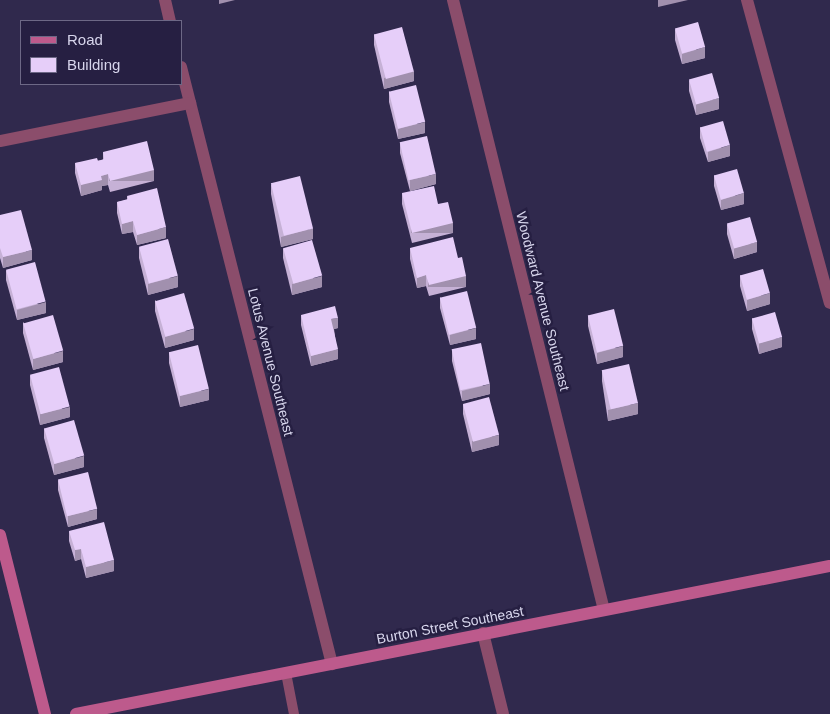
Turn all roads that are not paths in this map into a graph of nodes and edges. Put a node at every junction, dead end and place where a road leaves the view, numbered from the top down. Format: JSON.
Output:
{"nodes":[{"id":1,"x":165,"y":0,"type":"edge"},
{"id":2,"x":453,"y":0,"type":"edge"},
{"id":3,"x":747,"y":0,"type":"edge"},
{"id":4,"x":170,"y":20,"type":"edge"},
{"id":5,"x":182,"y":71,"type":"edge"},
{"id":6,"x":190,"y":103,"type":"junction"},
{"id":7,"x":0,"y":141,"type":"edge"},
{"id":8,"x":830,"y":302,"type":"edge"},
{"id":9,"x":0,"y":535,"type":"edge"},
{"id":10,"x":830,"y":566,"type":"edge"},
{"id":11,"x":604,"y":610,"type":"junction"},
{"id":12,"x":483,"y":633,"type":"junction"},
{"id":13,"x":332,"y":664,"type":"junction"},
{"id":14,"x":286,"y":673,"type":"junction"},
{"id":15,"x":46,"y":714,"type":"edge"},
{"id":16,"x":76,"y":714,"type":"edge"},
{"id":17,"x":294,"y":714,"type":"edge"},
{"id":18,"x":503,"y":714,"type":"edge"}],
"edges":[{"from":1,"to":4,"type":"street"},
{"from":2,"to":11,"type":"street","name":"Woodward Avenue Southeast"},
{"from":3,"to":8,"type":"street"},
{"from":5,"to":6,"type":"street","name":"Lotus Avenue Southeast"},
{"from":6,"to":7,"type":"street"},
{"from":6,"to":13,"type":"street","name":"Lotus Avenue Southeast"},
{"from":9,"to":15,"type":"main road"},
{"from":10,"to":11,"type":"main road","name":"Burton Street Southeast"},
{"from":11,"to":12,"type":"main road","name":"Burton Street Southeast"},
{"from":12,"to":13,"type":"main road","name":"Burton Street Southeast"},
{"from":12,"to":18,"type":"street"},
{"from":13,"to":14,"type":"main road","name":"Burton Street Southeast"},
{"from":14,"to":16,"type":"main road","name":"Burton Street Southeast"},
{"from":14,"to":17,"type":"lane"}]}
